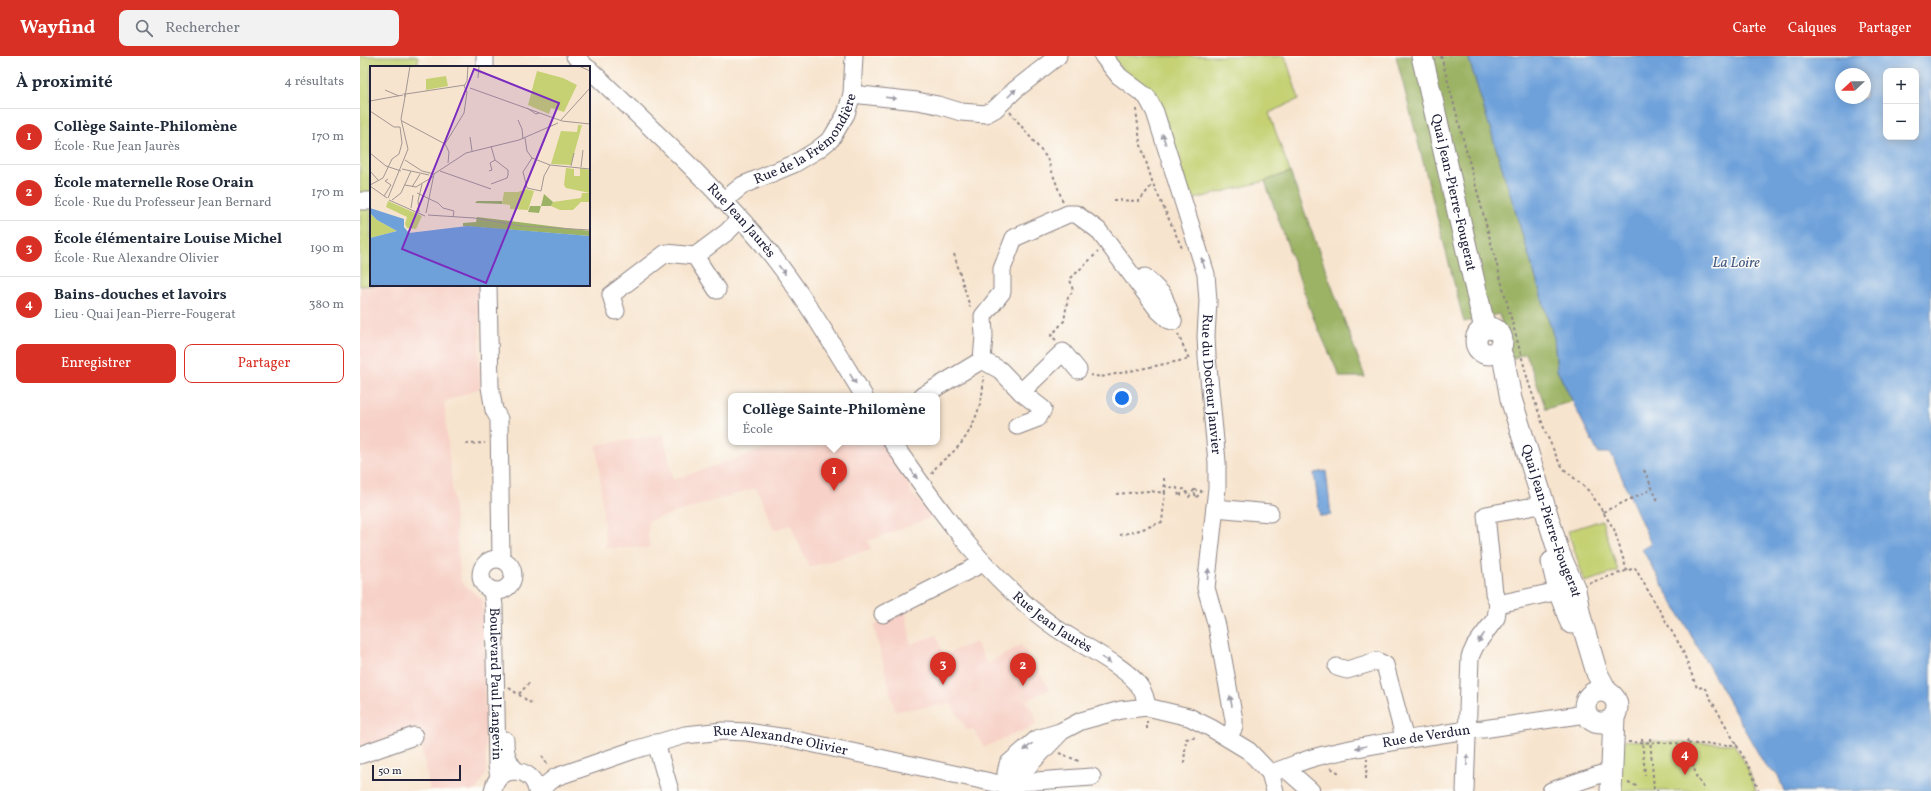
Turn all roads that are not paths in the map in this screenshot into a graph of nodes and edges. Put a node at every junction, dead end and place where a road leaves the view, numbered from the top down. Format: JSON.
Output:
{"nodes":[{"id":1,"x":575,"y":56,"type":"edge"},
{"id":2,"x":854,"y":56,"type":"edge"},
{"id":3,"x":1058,"y":56,"type":"edge"},
{"id":4,"x":1103,"y":56,"type":"edge"},
{"id":5,"x":1422,"y":56,"type":"edge"},
{"id":6,"x":585,"y":66,"type":"edge"},
{"id":7,"x":590,"y":70,"type":"edge"},
{"id":8,"x":852,"y":94,"type":"junction"},
{"id":9,"x":723,"y":201,"type":"junction"},
{"id":10,"x":740,"y":219,"type":"junction"},
{"id":11,"x":695,"y":256,"type":"junction"},
{"id":12,"x":488,"y":286,"type":"edge"},
{"id":13,"x":499,"y":286,"type":"edge"},
{"id":14,"x":717,"y":290,"type":"dead end"},
{"id":15,"x":616,"y":311,"type":"dead end"},
{"id":16,"x":1173,"y":321,"type":"road end"},
{"id":17,"x":1493,"y":351,"type":"junction"},
{"id":18,"x":982,"y":360,"type":"junction"},
{"id":19,"x":1078,"y":370,"type":"road end"},
{"id":20,"x":1022,"y":392,"type":"junction"},
{"id":21,"x":862,"y":393,"type":"edge"},
{"id":22,"x":927,"y":393,"type":"edge"},
{"id":23,"x":494,"y":410,"type":"junction"},
{"id":24,"x":1017,"y":426,"type":"dead end"},
{"id":25,"x":894,"y":445,"type":"edge"},
{"id":26,"x":1211,"y":497,"type":"junction"},
{"id":27,"x":1535,"y":506,"type":"junction"},
{"id":28,"x":1270,"y":513,"type":"dead end"},
{"id":29,"x":498,"y":559,"type":"junction"},
{"id":30,"x":983,"y":562,"type":"junction"},
{"id":31,"x":498,"y":589,"type":"junction"},
{"id":32,"x":1559,"y":591,"type":"junction"},
{"id":33,"x":1498,"y":604,"type":"junction"},
{"id":34,"x":883,"y":614,"type":"dead end"},
{"id":35,"x":1337,"y":667,"type":"dead end"},
{"id":36,"x":1600,"y":693,"type":"junction"},
{"id":37,"x":1147,"y":707,"type":"junction"},
{"id":38,"x":1600,"y":718,"type":"junction"},
{"id":39,"x":1468,"y":730,"type":"junction"},
{"id":40,"x":1062,"y":731,"type":"junction"},
{"id":41,"x":414,"y":736,"type":"dead end"},
{"id":42,"x":1228,"y":738,"type":"junction"},
{"id":43,"x":1405,"y":740,"type":"junction"},
{"id":44,"x":656,"y":743,"type":"junction"},
{"id":45,"x":360,"y":755,"type":"edge"},
{"id":46,"x":1036,"y":757,"type":"junction"},
{"id":47,"x":1278,"y":771,"type":"junction"},
{"id":48,"x":1092,"y":777,"type":"dead end"},
{"id":49,"x":1049,"y":780,"type":"junction"},
{"id":50,"x":531,"y":783,"type":"edge"},
{"id":51,"x":1610,"y":785,"type":"edge"},
{"id":52,"x":494,"y":787,"type":"edge"},
{"id":53,"x":1009,"y":788,"type":"edge"},
{"id":54,"x":670,"y":791,"type":"edge"},
{"id":55,"x":1275,"y":791,"type":"edge"},
{"id":56,"x":1311,"y":791,"type":"edge"},
{"id":57,"x":1465,"y":791,"type":"edge"},
{"id":58,"x":1551,"y":791,"type":"edge"}],
"edges":[{"from":1,"to":6,"type":"street"},
{"from":2,"to":8,"type":"street","name":"Rue de la Frémondière"},
{"from":8,"to":3,"type":"street","one_way":true},
{"from":26,"to":4,"type":"street","name":"Rue du Docteur Janvier","one_way":true},
{"from":5,"to":17,"type":"main road","name":"Quai Jean-Pierre-Fougerat"},
{"from":7,"to":9,"type":"street","name":"Rue Jean Jaurès"},
{"from":8,"to":9,"type":"street","name":"Rue de la Frémondière"},
{"from":9,"to":10,"type":"street","name":"Rue Jean Jaurès"},
{"from":10,"to":11,"type":"street"},
{"from":10,"to":21,"type":"street","name":"Rue Jean Jaurès","one_way":true},
{"from":11,"to":14,"type":"street"},
{"from":11,"to":15,"type":"street"},
{"from":12,"to":23,"type":"street"},
{"from":13,"to":23,"type":"street"},
{"from":16,"to":18,"type":"street"},
{"from":17,"to":27,"type":"main road","name":"Quai Jean-Pierre-Fougerat"},
{"from":17,"to":36,"type":"main road","name":"Quai Jean-Pierre-Fougerat"},
{"from":18,"to":20,"type":"street"},
{"from":18,"to":22,"type":"street"},
{"from":19,"to":20,"type":"street"},
{"from":20,"to":24,"type":"street"},
{"from":23,"to":29,"type":"street"},
{"from":23,"to":29,"type":"street"},
{"from":25,"to":30,"type":"street","name":"Rue Jean Jaurès","one_way":true},
{"from":26,"to":28,"type":"street"},
{"from":42,"to":26,"type":"street","name":"Rue du Docteur Janvier","one_way":true},
{"from":27,"to":32,"type":"main road","name":"Quai Jean-Pierre-Fougerat"},
{"from":27,"to":33,"type":"street"},
{"from":29,"to":31,"type":"street"},
{"from":29,"to":31,"type":"street"},
{"from":30,"to":34,"type":"street"},
{"from":30,"to":37,"type":"street","name":"Rue Jean Jaurès","one_way":true},
{"from":31,"to":50,"type":"street","name":"Boulevard Paul Langevin"},
{"from":31,"to":52,"type":"street","name":"Boulevard Paul Langevin"},
{"from":32,"to":33,"type":"street"},
{"from":32,"to":36,"type":"main road","name":"Quai Jean-Pierre-Fougerat"},
{"from":33,"to":39,"type":"street","one_way":true},
{"from":35,"to":43,"type":"street"},
{"from":36,"to":38,"type":"main road","name":"Quai Jean-Pierre-Fougerat"},
{"from":36,"to":38,"type":"main road","name":"Quai Jean-Pierre-Fougerat"},
{"from":37,"to":40,"type":"street"},
{"from":37,"to":42,"type":"street"},
{"from":38,"to":39,"type":"street","name":"Rue de Verdun"},
{"from":38,"to":51,"type":"main road","name":"Quai Jean-Pierre-Fougerat"},
{"from":38,"to":51,"type":"main road","name":"Quai Jean-Pierre-Fougerat"},
{"from":39,"to":43,"type":"street","name":"Rue de Verdun"},
{"from":57,"to":39,"type":"street","one_way":true},
{"from":40,"to":46,"type":"street"},
{"from":40,"to":53,"type":"street","one_way":true},
{"from":41,"to":45,"type":"street"},
{"from":42,"to":47,"type":"street"},
{"from":43,"to":47,"type":"street","name":"Rue de Verdun","one_way":true},
{"from":44,"to":50,"type":"street","name":"Rue Alexandre Olivier"},
{"from":44,"to":53,"type":"street","name":"Rue Alexandre Olivier"},
{"from":44,"to":54,"type":"street"},
{"from":46,"to":49,"type":"street"},
{"from":46,"to":53,"type":"street"},
{"from":47,"to":55,"type":"street"},
{"from":47,"to":56,"type":"street"},
{"from":48,"to":49,"type":"street"},
{"from":49,"to":53,"type":"street"},
{"from":50,"to":52,"type":"street"},
{"from":51,"to":58,"type":"street"}]}
